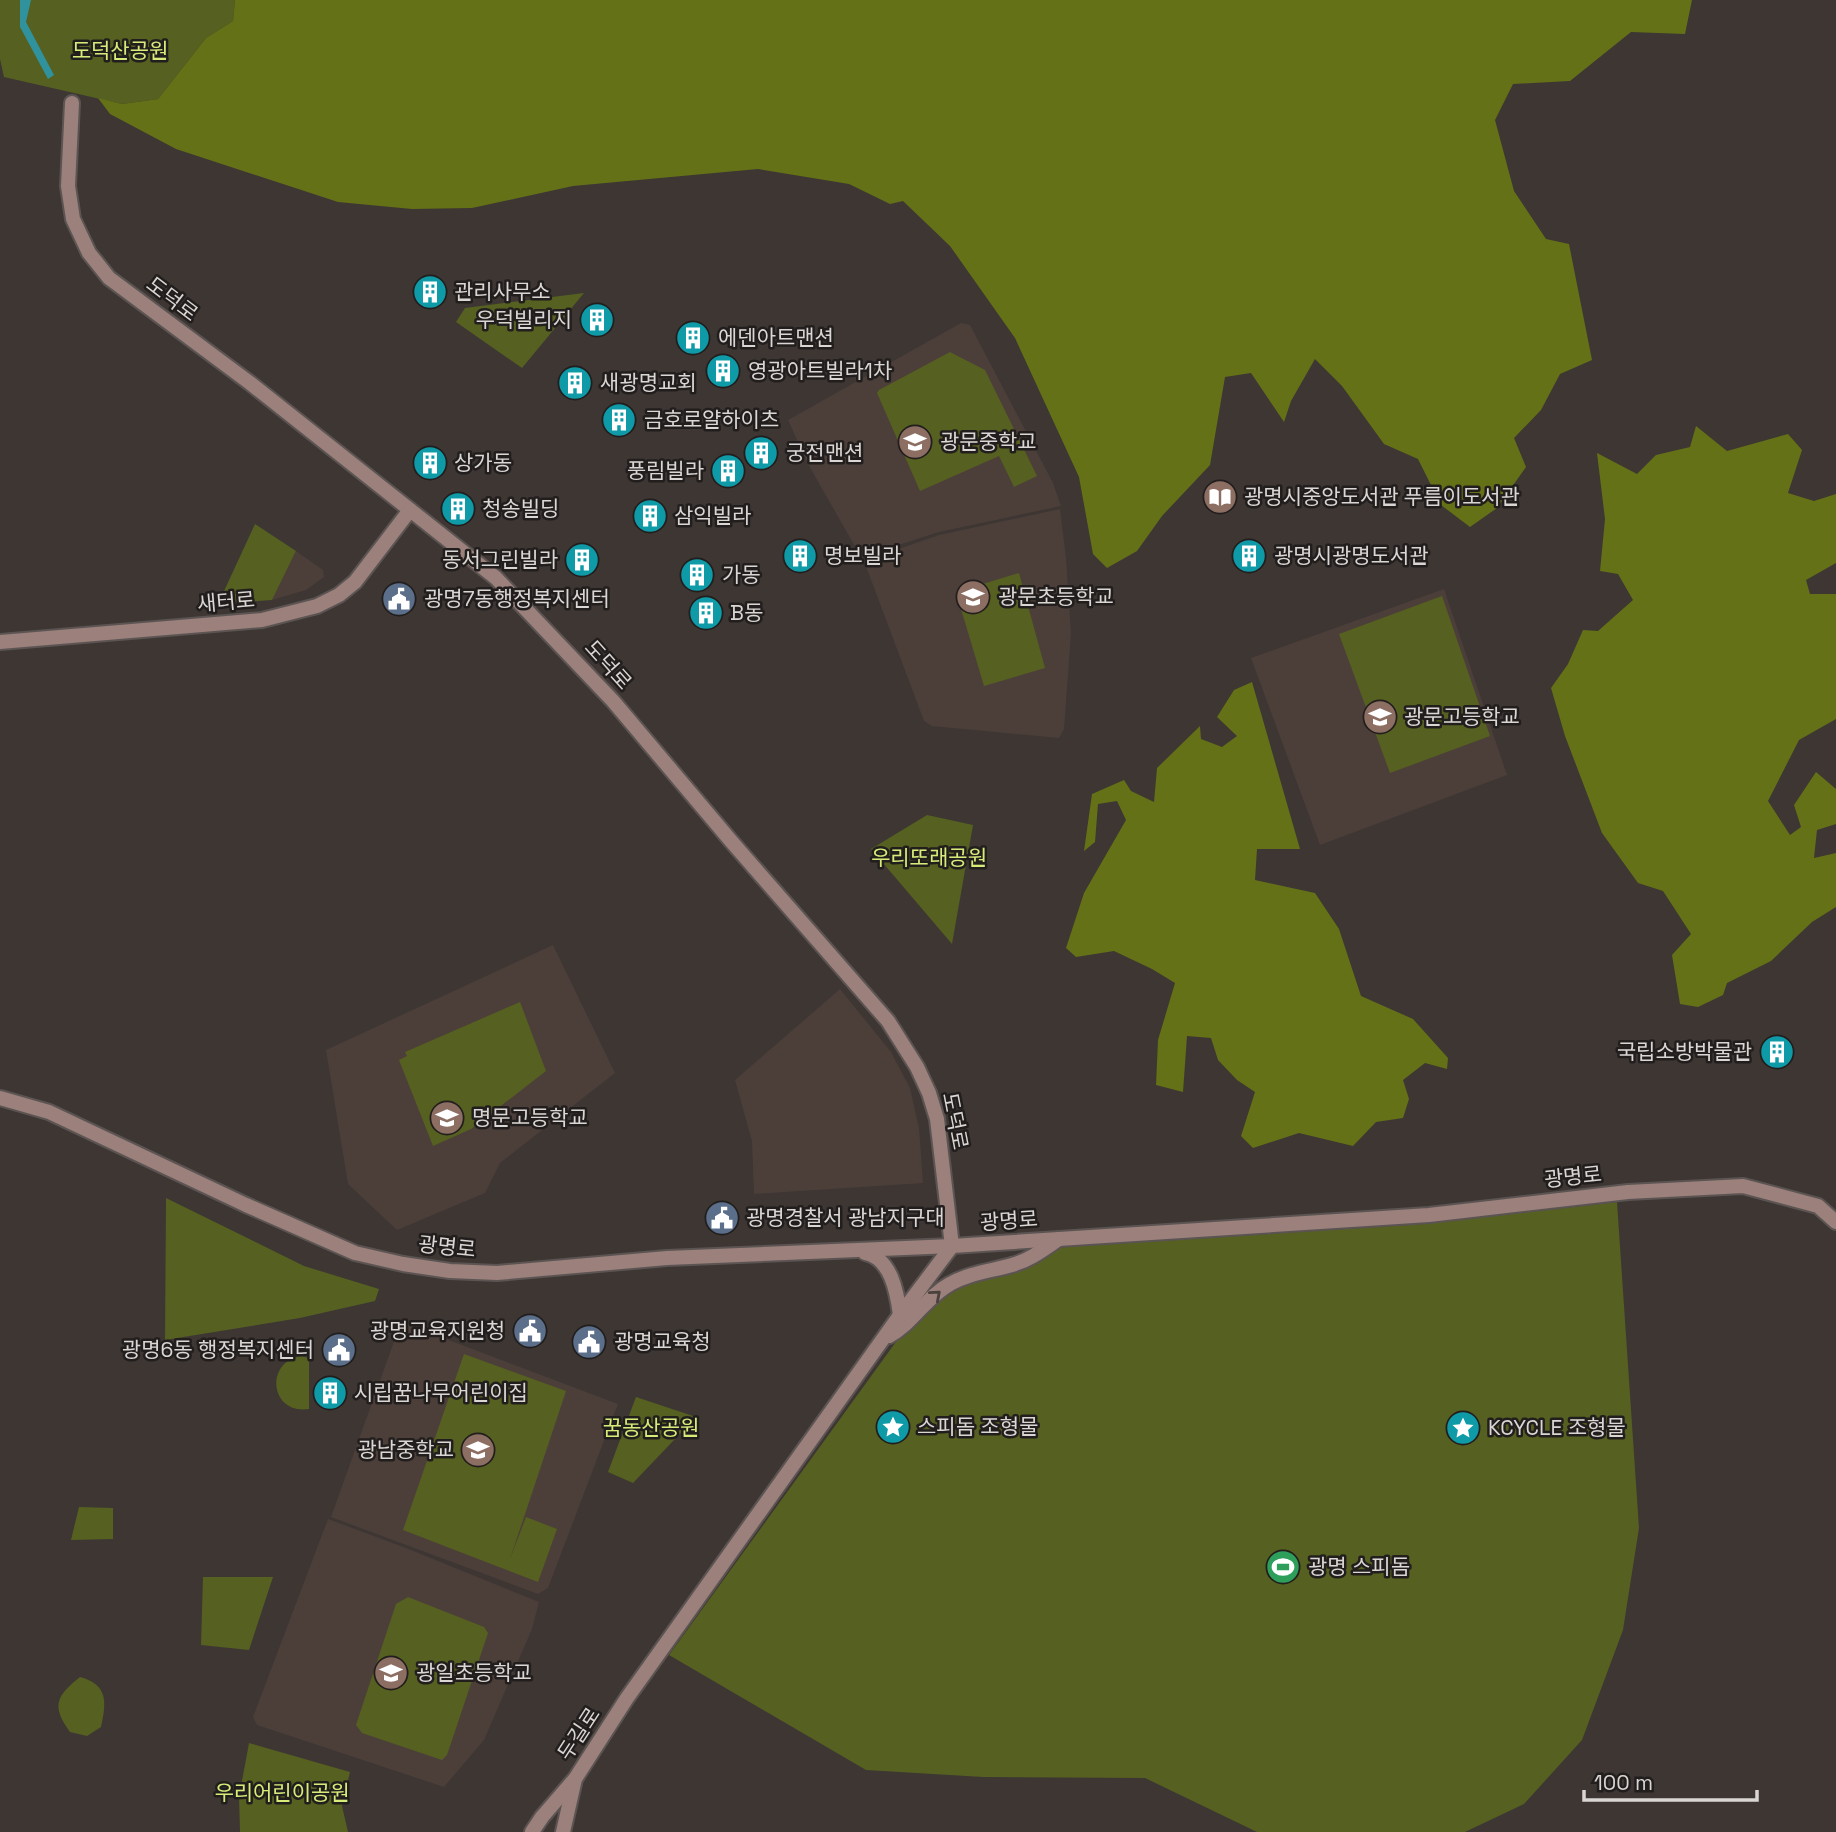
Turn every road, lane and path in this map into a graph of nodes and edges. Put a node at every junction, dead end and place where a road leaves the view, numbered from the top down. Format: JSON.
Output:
{"nodes":[{"id":1,"x":72,"y":103,"type":"dead end"},
{"id":2,"x":410,"y":510,"type":"junction"},
{"id":3,"x":0,"y":642,"type":"edge"},
{"id":4,"x":0,"y":1098,"type":"edge"},
{"id":5,"x":1836,"y":1222,"type":"edge"},
{"id":6,"x":1060,"y":1239,"type":"junction"},
{"id":7,"x":952,"y":1246,"type":"junction"},
{"id":8,"x":853,"y":1250,"type":"junction"},
{"id":9,"x":900,"y":1315,"type":"junction"},
{"id":10,"x":885,"y":1339,"type":"junction"},
{"id":11,"x":575,"y":1779,"type":"junction"},
{"id":12,"x":532,"y":1832,"type":"edge"},
{"id":13,"x":563,"y":1832,"type":"edge"}],
"edges":[{"from":1,"to":2,"type":"street","name":"도덕로"},
{"from":2,"to":3,"type":"street","name":"새터로"},
{"from":2,"to":7,"type":"street","name":"도덕로"},
{"from":4,"to":8,"type":"street","name":"광명로"},
{"from":5,"to":6,"type":"street","name":"광명로"},
{"from":6,"to":7,"type":"street","name":"광명로"},
{"from":10,"to":6,"type":"street","one_way":true},
{"from":7,"to":8,"type":"street","name":"광명로"},
{"from":7,"to":9,"type":"street"},
{"from":8,"to":9,"type":"street"},
{"from":9,"to":10,"type":"street"},
{"from":10,"to":11,"type":"street","name":"두길로"},
{"from":11,"to":12,"type":"street"},
{"from":11,"to":13,"type":"street","name":"두길로"}]}
